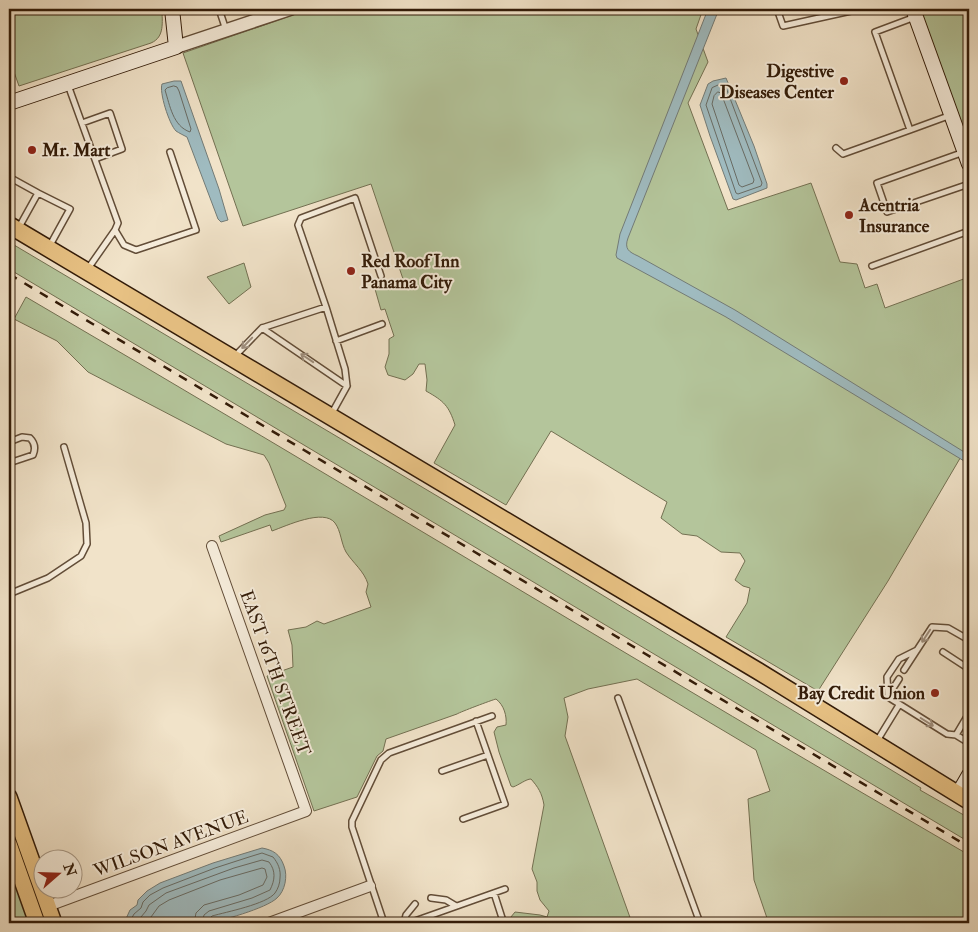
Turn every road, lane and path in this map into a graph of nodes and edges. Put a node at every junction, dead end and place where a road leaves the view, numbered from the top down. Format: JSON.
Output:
{"nodes":[{"id":1,"x":172,"y":9,"type":"edge"},
{"id":2,"x":219,"y":9,"type":"edge"},
{"id":3,"x":290,"y":9,"type":"edge"},
{"id":4,"x":777,"y":9,"type":"edge"},
{"id":5,"x":857,"y":9,"type":"edge"},
{"id":6,"x":914,"y":13,"type":"edge"},
{"id":7,"x":226,"y":30,"type":"junction"},
{"id":8,"x":176,"y":47,"type":"junction"},
{"id":9,"x":68,"y":84,"type":"junction"},
{"id":10,"x":9,"y":104,"type":"edge"},
{"id":11,"x":951,"y":115,"type":"junction"},
{"id":12,"x":82,"y":123,"type":"junction"},
{"id":13,"x":910,"y":130,"type":"junction"},
{"id":14,"x":836,"y":148,"type":"dead end"},
{"id":15,"x":170,"y":152,"type":"dead end"},
{"id":16,"x":95,"y":158,"type":"junction"},
{"id":17,"x":967,"y":158,"type":"edge"},
{"id":18,"x":9,"y":162,"type":"edge"},
{"id":19,"x":9,"y":173,"type":"edge"},
{"id":20,"x":9,"y":177,"type":"edge"},
{"id":21,"x":969,"y":184,"type":"edge"},
{"id":22,"x":38,"y":192,"type":"junction"},
{"id":23,"x":13,"y":227,"type":"edge"},
{"id":24,"x":115,"y":230,"type":"junction"},
{"id":25,"x":969,"y":231,"type":"edge"},
{"id":26,"x":49,"y":248,"type":"junction"},
{"id":27,"x":872,"y":266,"type":"dead end"},
{"id":28,"x":87,"y":271,"type":"junction"},
{"id":29,"x":381,"y":276,"type":"dead end"},
{"id":30,"x":326,"y":307,"type":"junction"},
{"id":31,"x":382,"y":324,"type":"dead end"},
{"id":32,"x":262,"y":328,"type":"junction"},
{"id":33,"x":336,"y":341,"type":"junction"},
{"id":34,"x":233,"y":358,"type":"junction"},
{"id":35,"x":347,"y":386,"type":"junction"},
{"id":36,"x":330,"y":416,"type":"junction"},
{"id":37,"x":9,"y":442,"type":"edge"},
{"id":38,"x":64,"y":447,"type":"dead end"},
{"id":39,"x":9,"y":464,"type":"edge"},
{"id":40,"x":212,"y":546,"type":"dead end"},
{"id":41,"x":9,"y":594,"type":"edge"},
{"id":42,"x":969,"y":640,"type":"edge"},
{"id":43,"x":918,"y":650,"type":"junction"},
{"id":44,"x":943,"y":652,"type":"dead end"},
{"id":45,"x":969,"y":669,"type":"edge"},
{"id":46,"x":904,"y":670,"type":"dead end"},
{"id":47,"x":898,"y":679,"type":"dead end"},
{"id":48,"x":888,"y":697,"type":"junction"},
{"id":49,"x":618,"y":698,"type":"dead end"},
{"id":50,"x":899,"y":704,"type":"junction"},
{"id":51,"x":969,"y":713,"type":"edge"},
{"id":52,"x":492,"y":716,"type":"dead end"},
{"id":53,"x":476,"y":721,"type":"junction"},
{"id":54,"x":956,"y":734,"type":"junction"},
{"id":55,"x":969,"y":743,"type":"edge"},
{"id":56,"x":876,"y":744,"type":"junction"},
{"id":57,"x":488,"y":755,"type":"junction"},
{"id":58,"x":442,"y":771,"type":"dead end"},
{"id":59,"x":969,"y":775,"type":"edge"},
{"id":60,"x":9,"y":797,"type":"edge"},
{"id":61,"x":964,"y":798,"type":"edge"},
{"id":62,"x":306,"y":811,"type":"joint"},
{"id":63,"x":463,"y":819,"type":"dead end"},
{"id":64,"x":15,"y":836,"type":"edge"},
{"id":65,"x":9,"y":844,"type":"edge"},
{"id":66,"x":370,"y":886,"type":"junction"},
{"id":67,"x":505,"y":889,"type":"dead end"},
{"id":68,"x":494,"y":894,"type":"junction"},
{"id":69,"x":431,"y":898,"type":"dead end"},
{"id":70,"x":415,"y":904,"type":"dead end"},
{"id":71,"x":48,"y":906,"type":"junction"},
{"id":72,"x":456,"y":906,"type":"junction"},
{"id":73,"x":35,"y":917,"type":"edge"},
{"id":74,"x":54,"y":923,"type":"edge"},
{"id":75,"x":269,"y":923,"type":"edge"},
{"id":76,"x":384,"y":923,"type":"edge"},
{"id":77,"x":404,"y":923,"type":"edge"},
{"id":78,"x":408,"y":923,"type":"edge"},
{"id":79,"x":498,"y":923,"type":"edge"},
{"id":80,"x":700,"y":923,"type":"edge"}],
"edges":[{"from":1,"to":8,"type":"main road"},
{"from":2,"to":7,"type":"lane"},
{"from":3,"to":7,"type":"street"},
{"from":4,"to":5,"type":"lane"},
{"from":6,"to":11,"type":"main road"},
{"from":6,"to":13,"type":"lane"},
{"from":7,"to":8,"type":"street"},
{"from":8,"to":9,"type":"main road"},
{"from":9,"to":10,"type":"main road"},
{"from":9,"to":12,"type":"lane"},
{"from":11,"to":13,"type":"lane"},
{"from":11,"to":17,"type":"main road"},
{"from":12,"to":16,"type":"lane"},
{"from":12,"to":16,"type":"lane"},
{"from":13,"to":14,"type":"lane"},
{"from":15,"to":24,"type":"lane"},
{"from":16,"to":24,"type":"lane"},
{"from":17,"to":21,"type":"lane"},
{"from":18,"to":19,"type":"lane"},
{"from":20,"to":22,"type":"lane"},
{"from":22,"to":23,"type":"lane"},
{"from":22,"to":26,"type":"lane"},
{"from":23,"to":26,"type":"highway"},
{"from":24,"to":28,"type":"lane"},
{"from":25,"to":27,"type":"lane"},
{"from":26,"to":28,"type":"highway"},
{"from":28,"to":34,"type":"highway"},
{"from":29,"to":30,"type":"lane"},
{"from":30,"to":32,"type":"lane"},
{"from":30,"to":33,"type":"lane"},
{"from":31,"to":33,"type":"lane"},
{"from":32,"to":34,"type":"lane","one_way":true},
{"from":35,"to":32,"type":"lane","one_way":true},
{"from":33,"to":35,"type":"lane"},
{"from":34,"to":36,"type":"highway"},
{"from":35,"to":36,"type":"lane"},
{"from":36,"to":56,"type":"highway"},
{"from":37,"to":39,"type":"lane"},
{"from":38,"to":41,"type":"lane"},
{"from":40,"to":62,"type":"street","name":"EAST 16TH STREET"},
{"from":42,"to":43,"type":"lane","one_way":true},
{"from":43,"to":46,"type":"lane"},
{"from":43,"to":48,"type":"lane"},
{"from":44,"to":45,"type":"lane"},
{"from":47,"to":48,"type":"lane"},
{"from":48,"to":50,"type":"lane"},
{"from":49,"to":80,"type":"lane"},
{"from":50,"to":54,"type":"lane","one_way":true},
{"from":50,"to":56,"type":"lane"},
{"from":51,"to":54,"type":"lane"},
{"from":52,"to":53,"type":"lane"},
{"from":53,"to":57,"type":"lane"},
{"from":53,"to":66,"type":"lane"},
{"from":54,"to":55,"type":"lane"},
{"from":56,"to":61,"type":"highway"},
{"from":57,"to":58,"type":"lane"},
{"from":57,"to":63,"type":"lane"},
{"from":59,"to":61,"type":"main road"},
{"from":60,"to":64,"type":"main road"},
{"from":62,"to":71,"type":"street","name":"WILSON AVENUE"},
{"from":64,"to":71,"type":"main road"},
{"from":65,"to":73,"type":"main road"},
{"from":66,"to":75,"type":"street"},
{"from":66,"to":76,"type":"lane"},
{"from":67,"to":68,"type":"lane"},
{"from":68,"to":72,"type":"lane"},
{"from":68,"to":79,"type":"lane"},
{"from":69,"to":72,"type":"lane"},
{"from":70,"to":77,"type":"lane"},
{"from":71,"to":73,"type":"main road"},
{"from":71,"to":74,"type":"main road"},
{"from":72,"to":78,"type":"lane"}]}
